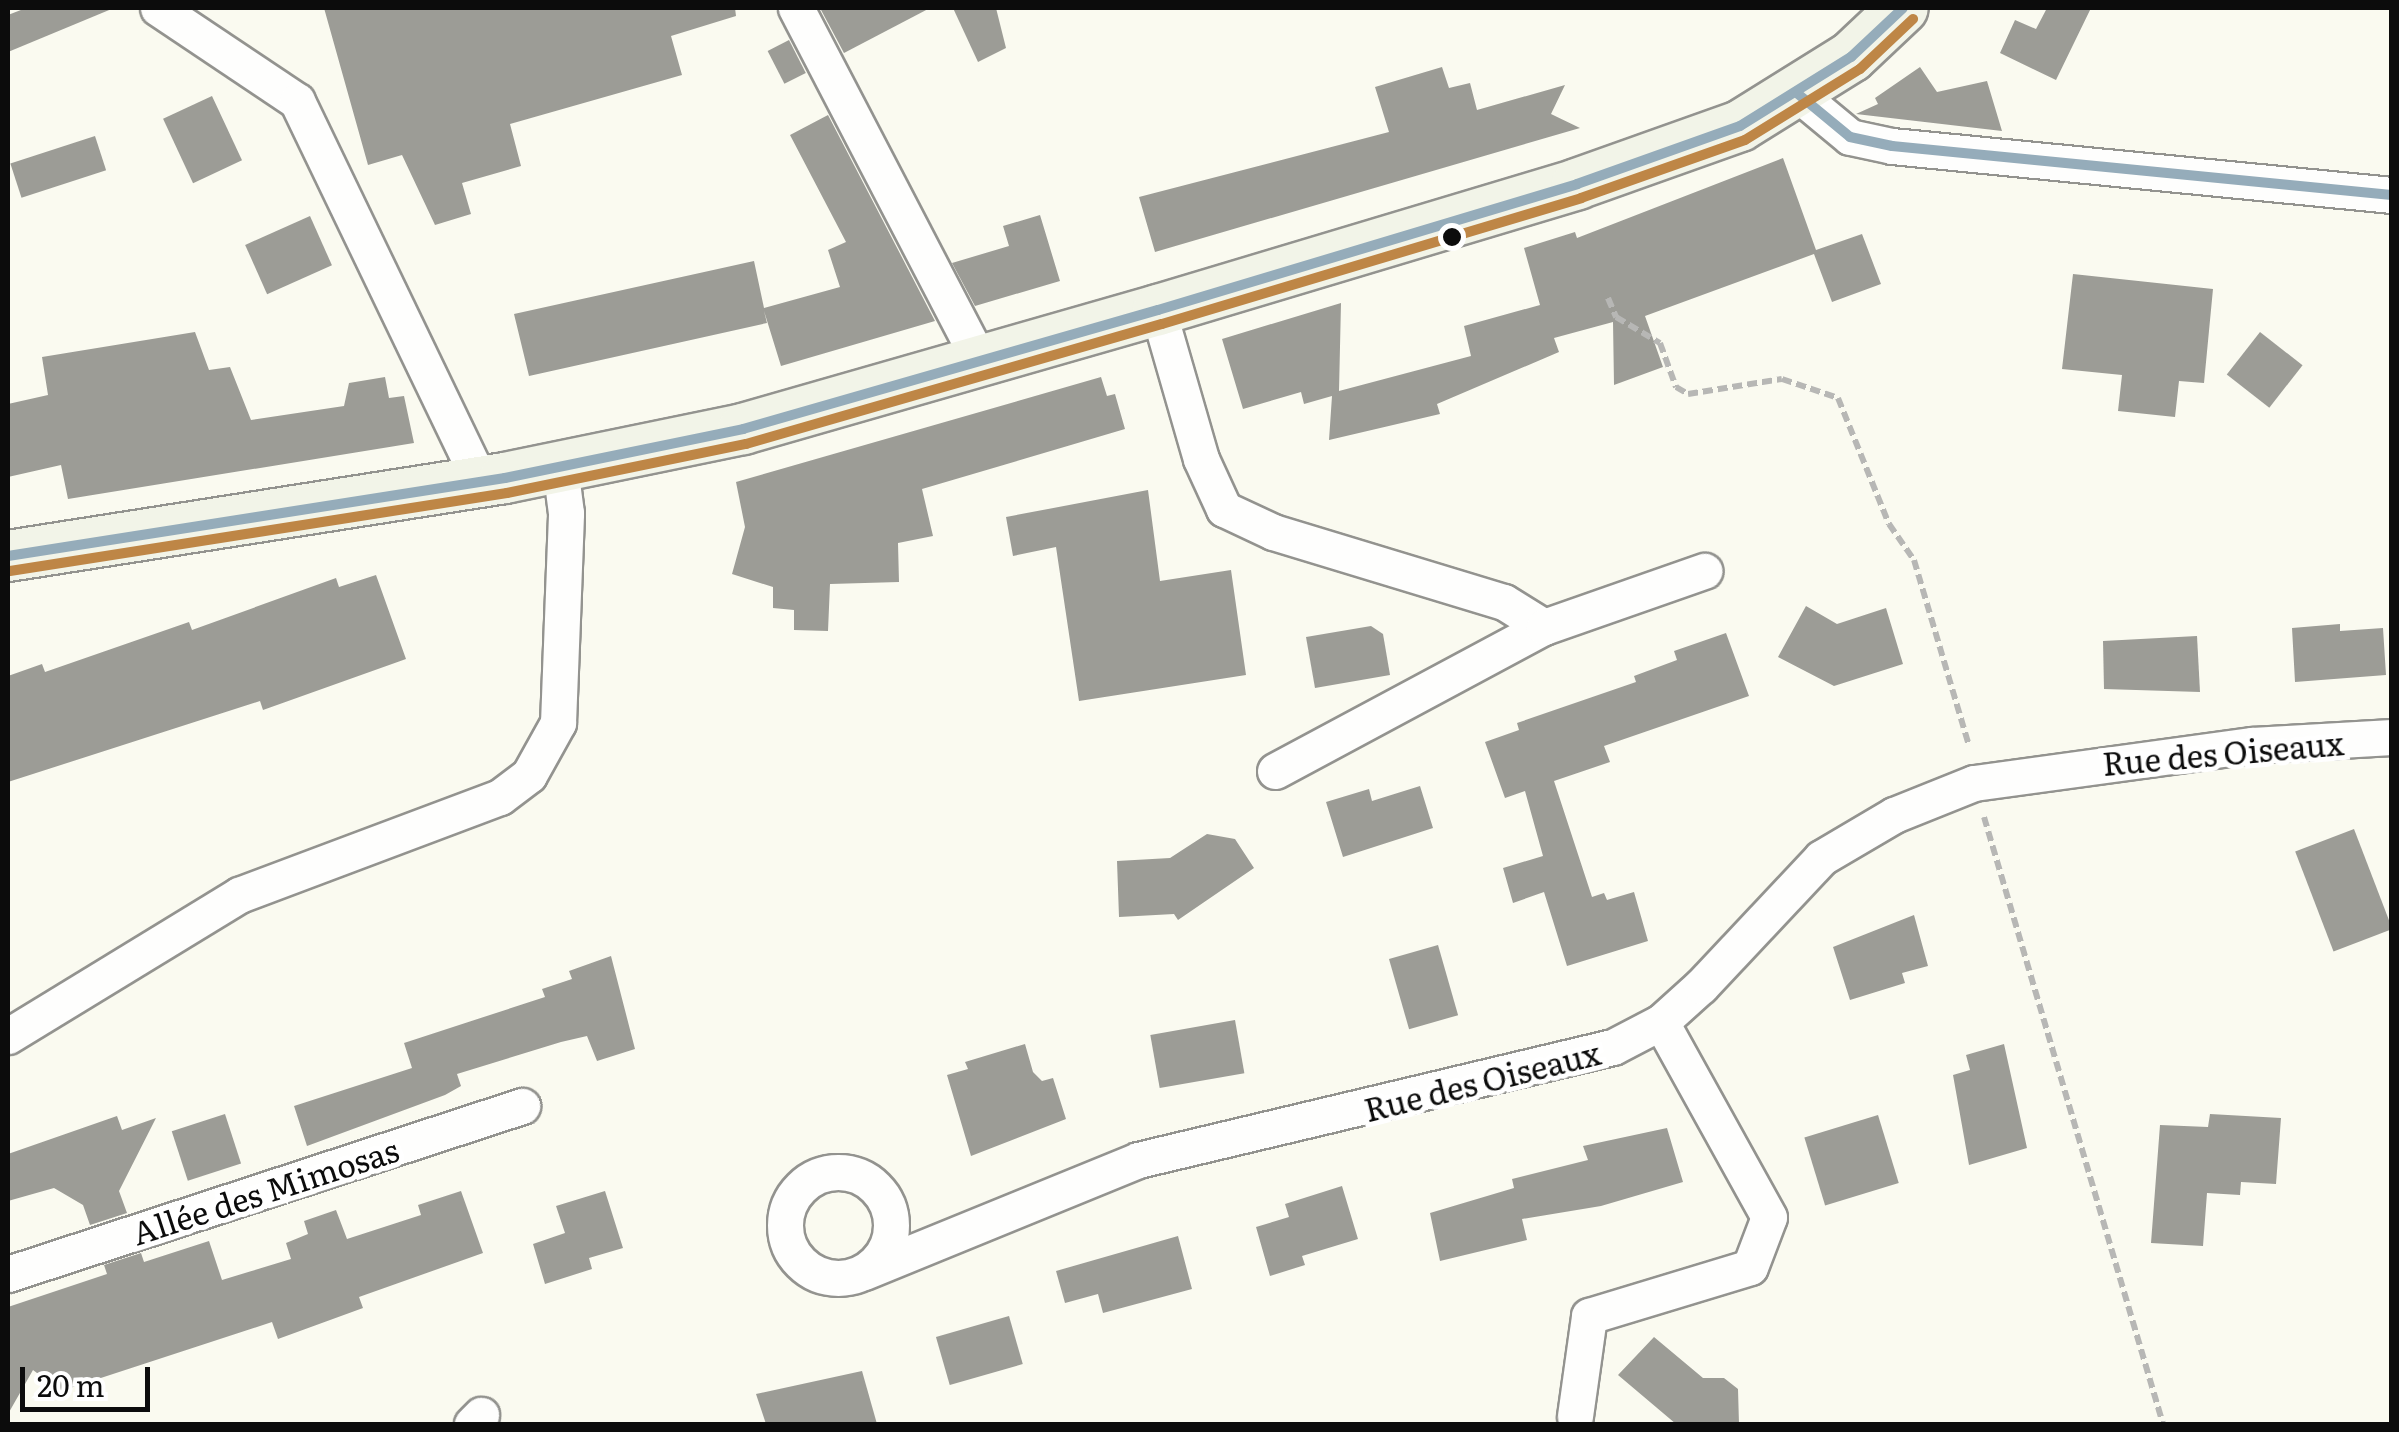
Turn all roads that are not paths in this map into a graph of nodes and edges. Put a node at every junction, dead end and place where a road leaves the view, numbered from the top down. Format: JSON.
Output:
{"nodes":[{"id":1,"x":158,"y":8,"type":"edge"},
{"id":2,"x":796,"y":8,"type":"edge"},
{"id":3,"x":1903,"y":8,"type":"edge"},
{"id":4,"x":1798,"y":94,"type":"junction"},
{"id":5,"x":2392,"y":196,"type":"edge"},
{"id":6,"x":1158,"y":310,"type":"junction"},
{"id":7,"x":980,"y":360,"type":"junction"},
{"id":8,"x":560,"y":467,"type":"junction"},
{"id":9,"x":480,"y":482,"type":"junction"},
{"id":10,"x":8,"y":556,"type":"edge"},
{"id":11,"x":1704,"y":571,"type":"dead end"},
{"id":12,"x":1544,"y":626,"type":"junction"},
{"id":13,"x":2392,"y":738,"type":"edge"},
{"id":14,"x":1274,"y":771,"type":"dead end"},
{"id":15,"x":1661,"y":1022,"type":"junction"},
{"id":16,"x":8,"y":1036,"type":"edge"},
{"id":17,"x":522,"y":1106,"type":"dead end"},
{"id":18,"x":864,"y":1272,"type":"dead end"},
{"id":19,"x":8,"y":1274,"type":"edge"},
{"id":20,"x":1575,"y":1416,"type":"dead end"}],
"edges":[{"from":1,"to":9,"type":"street"},
{"from":2,"to":7,"type":"street"},
{"from":3,"to":4,"type":"main road"},
{"from":4,"to":5,"type":"street"},
{"from":4,"to":6,"type":"main road"},
{"from":6,"to":7,"type":"main road"},
{"from":6,"to":12,"type":"street"},
{"from":7,"to":8,"type":"main road"},
{"from":8,"to":9,"type":"main road"},
{"from":8,"to":16,"type":"street"},
{"from":9,"to":10,"type":"main road"},
{"from":11,"to":12,"type":"street"},
{"from":12,"to":14,"type":"street"},
{"from":13,"to":15,"type":"street","name":"Rue des Oiseaux"},
{"from":15,"to":18,"type":"street","name":"Rue des Oiseaux"},
{"from":15,"to":20,"type":"street"},
{"from":17,"to":19,"type":"street","name":"Allée des Mimosas"}]}
